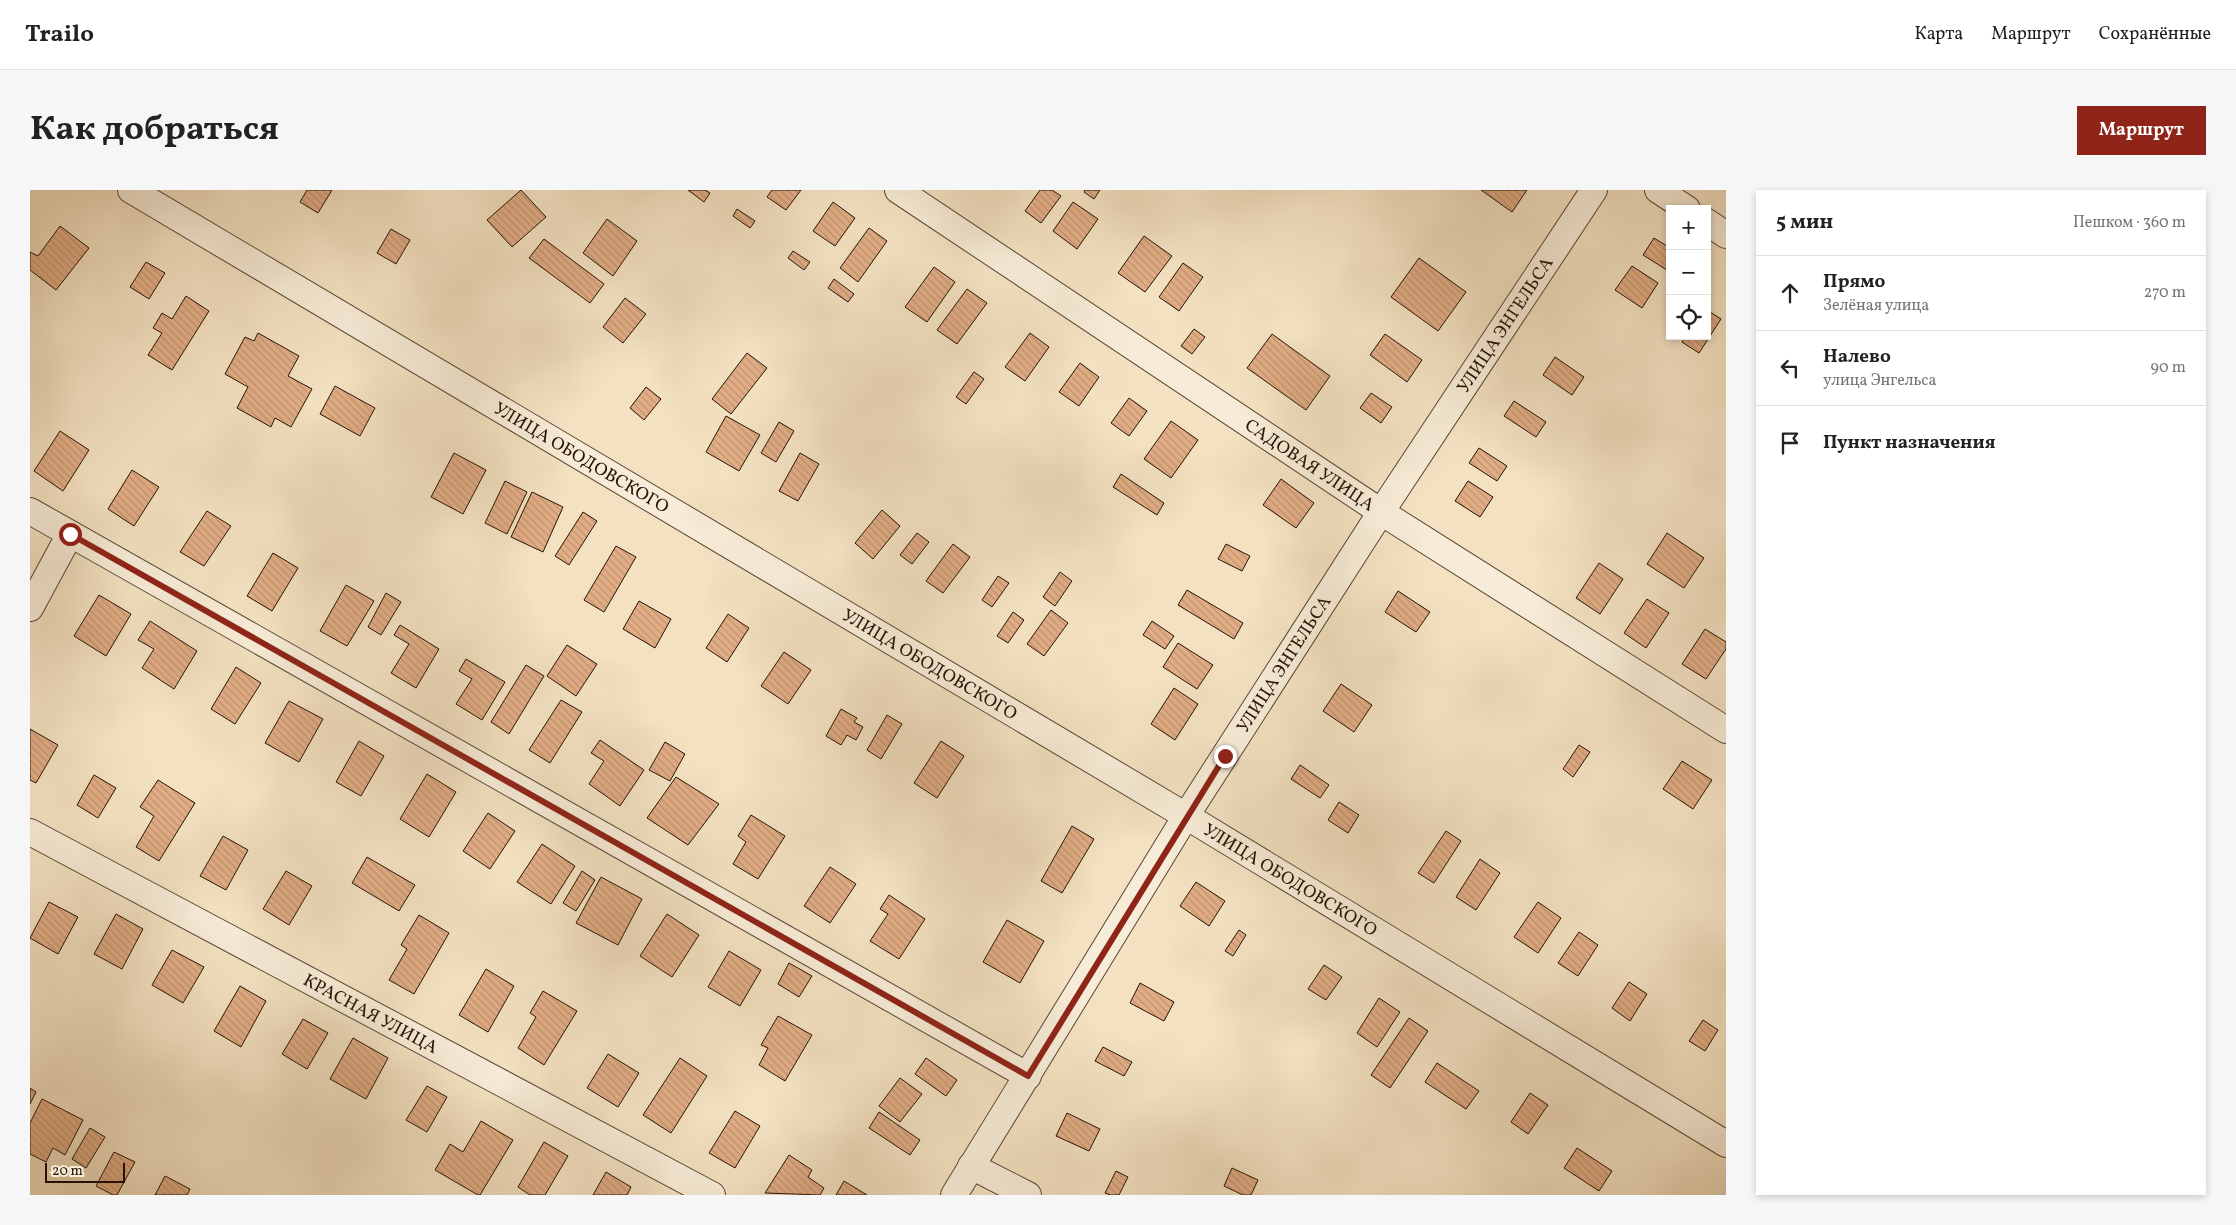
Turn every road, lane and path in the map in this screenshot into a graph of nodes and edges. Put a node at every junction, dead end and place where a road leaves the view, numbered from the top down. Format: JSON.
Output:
{"nodes":[{"id":1,"x":131,"y":190,"type":"edge"},
{"id":2,"x":898,"y":190,"type":"edge"},
{"id":3,"x":1594,"y":190,"type":"edge"},
{"id":4,"x":1658,"y":190,"type":"edge"},
{"id":5,"x":1681,"y":205,"type":"edge"},
{"id":6,"x":1711,"y":225,"type":"edge"},
{"id":7,"x":1726,"y":235,"type":"edge"},
{"id":8,"x":30,"y":511,"type":"edge"},
{"id":9,"x":1381,"y":512,"type":"junction"},
{"id":10,"x":70,"y":534,"type":"junction"},
{"id":11,"x":30,"y":608,"type":"edge"},
{"id":12,"x":1726,"y":730,"type":"edge"},
{"id":13,"x":1186,"y":816,"type":"junction"},
{"id":14,"x":30,"y":832,"type":"edge"},
{"id":15,"x":1028,"y":1076,"type":"junction"},
{"id":16,"x":1726,"y":1144,"type":"edge"},
{"id":17,"x":971,"y":1166,"type":"junction"},
{"id":18,"x":712,"y":1195,"type":"edge"},
{"id":19,"x":954,"y":1195,"type":"edge"},
{"id":20,"x":1028,"y":1195,"type":"edge"}],
"edges":[{"from":1,"to":13,"type":"street","name":"УЛИЦА ОБОДОВСКОГО"},
{"from":2,"to":9,"type":"street","name":"САДОВАЯ УЛИЦА"},
{"from":3,"to":9,"type":"street","name":"УЛИЦА ЭНГЕЛЬСА"},
{"from":4,"to":5,"type":"street"},
{"from":6,"to":7,"type":"street"},
{"from":8,"to":10,"type":"street"},
{"from":9,"to":12,"type":"street","name":"САДОВАЯ УЛИЦА"},
{"from":9,"to":13,"type":"street","name":"УЛИЦА ЭНГЕЛЬСА"},
{"from":10,"to":11,"type":"street"},
{"from":10,"to":15,"type":"street"},
{"from":13,"to":15,"type":"street","name":"УЛИЦА ЭНГЕЛЬСА"},
{"from":13,"to":16,"type":"street","name":"УЛИЦА ОБОДОВСКОГО"},
{"from":14,"to":18,"type":"street","name":"КРАСНАЯ УЛИЦА"},
{"from":15,"to":17,"type":"street","name":"УЛИЦА ЭНГЕЛЬСА"},
{"from":17,"to":19,"type":"street","name":"УЛИЦА ЭНГЕЛЬСА"},
{"from":17,"to":20,"type":"street"}]}
